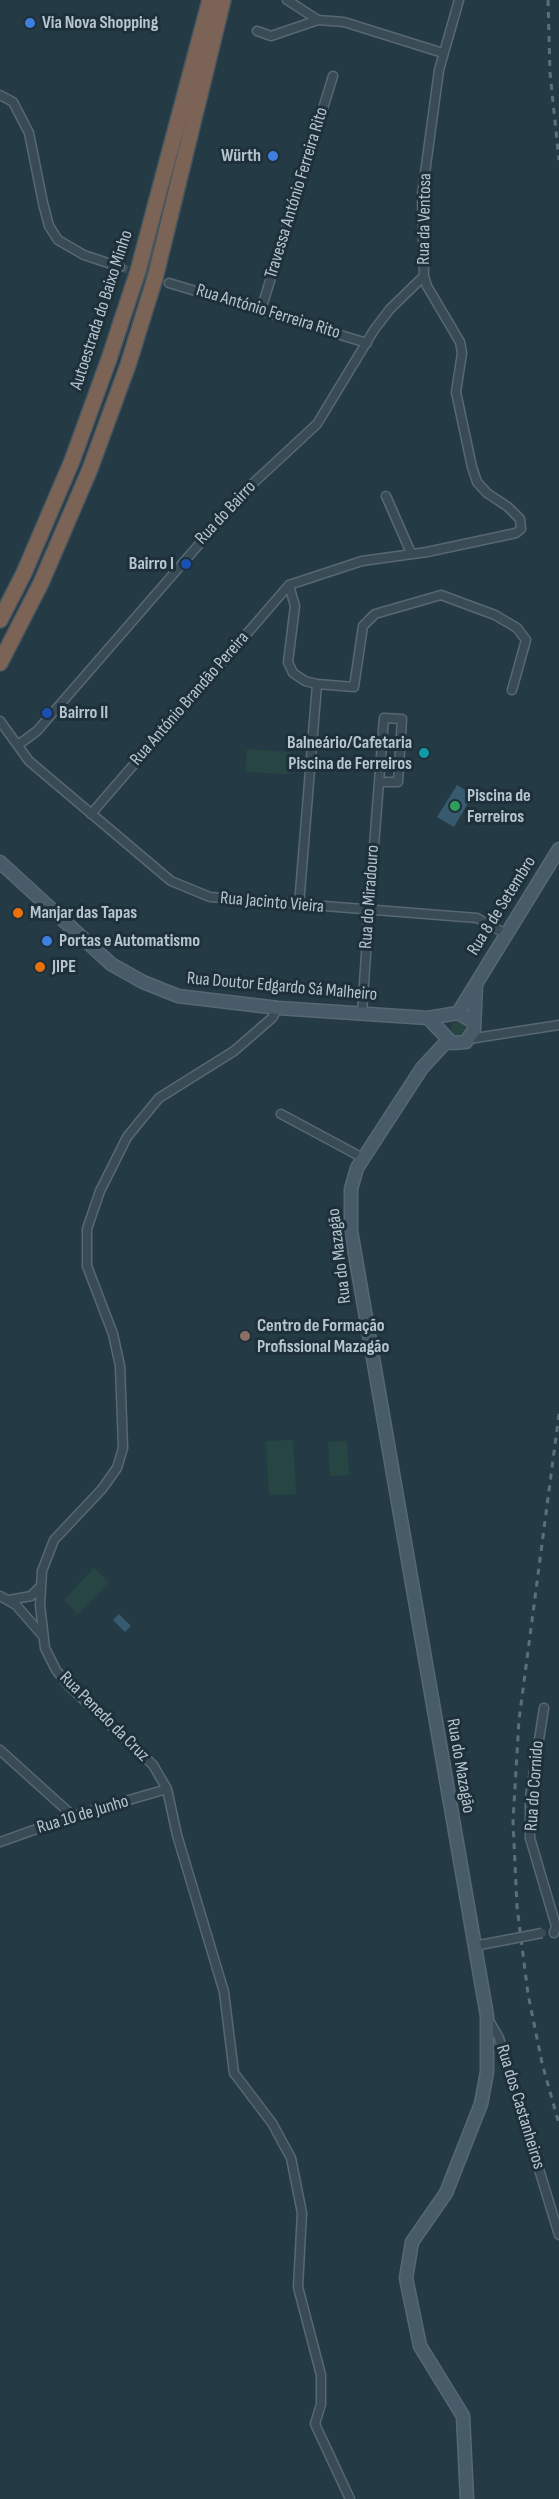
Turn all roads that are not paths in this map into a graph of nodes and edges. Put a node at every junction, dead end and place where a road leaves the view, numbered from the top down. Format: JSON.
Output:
{"nodes":[{"id":1,"x":210,"y":0,"type":"edge"},
{"id":2,"x":224,"y":0,"type":"edge"},
{"id":3,"x":232,"y":0,"type":"edge"},
{"id":4,"x":287,"y":0,"type":"edge"},
{"id":5,"x":459,"y":0,"type":"edge"},
{"id":6,"x":318,"y":20,"type":"junction"},
{"id":7,"x":257,"y":31,"type":"dead end"},
{"id":8,"x":443,"y":53,"type":"junction"},
{"id":9,"x":333,"y":76,"type":"dead end"},
{"id":10,"x":0,"y":95,"type":"edge"},
{"id":11,"x":184,"y":165,"type":"junction"},
{"id":12,"x":120,"y":267,"type":"tunnel mouth"},
{"id":13,"x":424,"y":276,"type":"junction"},
{"id":14,"x":169,"y":283,"type":"tunnel mouth"},
{"id":15,"x":261,"y":310,"type":"junction"},
{"id":16,"x":367,"y":342,"type":"junction"},
{"id":17,"x":386,"y":496,"type":"dead end"},
{"id":18,"x":411,"y":553,"type":"junction"},
{"id":19,"x":290,"y":585,"type":"junction"},
{"id":20,"x":0,"y":620,"type":"edge"},
{"id":21,"x":0,"y":663,"type":"edge"},
{"id":22,"x":317,"y":684,"type":"junction"},
{"id":23,"x":512,"y":690,"type":"dead end"},
{"id":24,"x":0,"y":721,"type":"edge"},
{"id":25,"x":18,"y":745,"type":"junction"},
{"id":26,"x":379,"y":782,"type":"junction"},
{"id":27,"x":91,"y":813,"type":"junction"},
{"id":28,"x":559,"y":849,"type":"edge"},
{"id":29,"x":0,"y":862,"type":"edge"},
{"id":30,"x":299,"y":905,"type":"junction"},
{"id":31,"x":369,"y":910,"type":"junction"},
{"id":32,"x":506,"y":934,"type":"junction"},
{"id":33,"x":476,"y":982,"type":"junction"},
{"id":34,"x":278,"y":1008,"type":"junction"},
{"id":35,"x":362,"y":1013,"type":"junction"},
{"id":36,"x":454,"y":1014,"type":"junction"},
{"id":37,"x":428,"y":1018,"type":"junction"},
{"id":38,"x":472,"y":1021,"type":"junction"},
{"id":39,"x":559,"y":1025,"type":"edge"},
{"id":40,"x":446,"y":1036,"type":"junction"},
{"id":41,"x":470,"y":1040,"type":"junction"},
{"id":42,"x":281,"y":1114,"type":"dead end"},
{"id":43,"x":363,"y":1158,"type":"junction"},
{"id":44,"x":40,"y":1587,"type":"junction"},
{"id":45,"x":0,"y":1596,"type":"edge"},
{"id":46,"x":9,"y":1600,"type":"junction"},
{"id":47,"x":43,"y":1637,"type":"junction"},
{"id":48,"x":544,"y":1708,"type":"dead end"},
{"id":49,"x":0,"y":1750,"type":"edge"},
{"id":50,"x":167,"y":1789,"type":"junction"},
{"id":51,"x":73,"y":1816,"type":"junction"},
{"id":52,"x":0,"y":1842,"type":"edge"},
{"id":53,"x":557,"y":1936,"type":"edge"},
{"id":54,"x":474,"y":1946,"type":"junction"},
{"id":55,"x":487,"y":2016,"type":"junction"},
{"id":56,"x":559,"y":2235,"type":"edge"},
{"id":57,"x":350,"y":2499,"type":"edge"},
{"id":58,"x":467,"y":2499,"type":"edge"}],
"edges":[{"from":1,"to":20,"type":"highway","name":"Autoestrada do Baixo Minho"},
{"from":2,"to":11,"type":"highway"},
{"from":3,"to":11,"type":"highway"},
{"from":4,"to":6,"type":"street"},
{"from":5,"to":8,"type":"street","name":"Rua da Ventosa"},
{"from":6,"to":7,"type":"street"},
{"from":6,"to":8,"type":"street"},
{"from":8,"to":13,"type":"street","name":"Rua da Ventosa"},
{"from":9,"to":15,"type":"street","name":"Travessa António Ferreira Rito"},
{"from":10,"to":12,"type":"street"},
{"from":11,"to":21,"type":"highway"},
{"from":13,"to":16,"type":"street","name":"Rua do Bairro"},
{"from":13,"to":18,"type":"street","name":"Rua da Ventosa"},
{"from":14,"to":15,"type":"street","name":"Rua António Ferreira Rito"},
{"from":15,"to":16,"type":"street","name":"Rua António Ferreira Rito"},
{"from":16,"to":25,"type":"street","name":"Rua do Bairro"},
{"from":17,"to":18,"type":"street"},
{"from":18,"to":19,"type":"street","name":"Rua da Ventosa"},
{"from":19,"to":22,"type":"street"},
{"from":19,"to":27,"type":"street","name":"Rua António Brandão Pereira"},
{"from":22,"to":23,"type":"street"},
{"from":22,"to":30,"type":"street"},
{"from":24,"to":25,"type":"street","name":"Rua Jacinto Vieira"},
{"from":25,"to":27,"type":"street","name":"Rua Jacinto Vieira"},
{"from":26,"to":26,"type":"street","name":"Rua do Miradouro"},
{"from":26,"to":31,"type":"street","name":"Rua do Miradouro"},
{"from":27,"to":30,"type":"street","name":"Rua Jacinto Vieira"},
{"from":28,"to":32,"type":"street","name":"Rua 8 de Setembro"},
{"from":29,"to":34,"type":"street","name":"Rua Doutor Edgardo Sá Malheiro"},
{"from":30,"to":31,"type":"street","name":"Rua Jacinto Vieira"},
{"from":31,"to":32,"type":"street","name":"Rua Jacinto Vieira"},
{"from":31,"to":35,"type":"street","name":"Rua do Miradouro"},
{"from":32,"to":33,"type":"street","name":"Rua 8 de Setembro"},
{"from":33,"to":36,"type":"street","name":"Rua 8 de Setembro"},
{"from":33,"to":38,"type":"street","name":"Rua 8 de Setembro"},
{"from":34,"to":35,"type":"street","name":"Rua Doutor Edgardo Sá Malheiro"},
{"from":34,"to":44,"type":"street","name":"Rua Penedo da Cruz"},
{"from":35,"to":37,"type":"street","name":"Rua Doutor Edgardo Sá Malheiro"},
{"from":36,"to":37,"type":"street","name":"Rua Doutor Edgardo Sá Malheiro"},
{"from":36,"to":38,"type":"street"},
{"from":36,"to":40,"type":"street"},
{"from":37,"to":40,"type":"street"},
{"from":38,"to":41,"type":"street"},
{"from":39,"to":41,"type":"street"},
{"from":40,"to":41,"type":"street"},
{"from":40,"to":43,"type":"street","name":"Rua do Mazagão"},
{"from":42,"to":43,"type":"street"},
{"from":43,"to":54,"type":"street","name":"Rua do Mazagão"},
{"from":44,"to":46,"type":"street"},
{"from":44,"to":47,"type":"street","name":"Rua Penedo da Cruz"},
{"from":45,"to":46,"type":"street"},
{"from":46,"to":47,"type":"street"},
{"from":47,"to":50,"type":"street","name":"Rua Penedo da Cruz"},
{"from":48,"to":53,"type":"street","name":"Rua do Cornido"},
{"from":49,"to":51,"type":"street"},
{"from":50,"to":51,"type":"street","name":"Rua 10 de Junho"},
{"from":50,"to":57,"type":"street","name":"Rua Penedo da Cruz"},
{"from":51,"to":52,"type":"street","name":"Rua 10 de Junho"},
{"from":53,"to":54,"type":"street","name":"Rua do Cornido","bridge":true},
{"from":54,"to":55,"type":"street","name":"Rua do Mazagão"},
{"from":55,"to":56,"type":"street","name":"Rua dos Castanheiros"},
{"from":55,"to":58,"type":"street","name":"Rua do Mazagão"}]}
